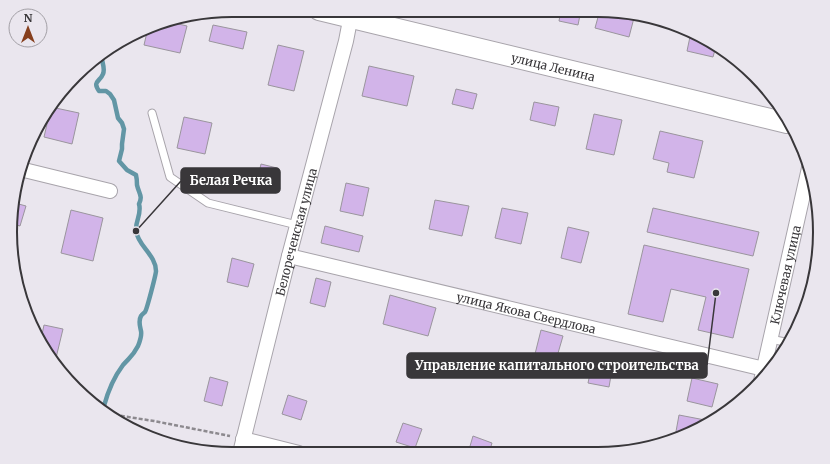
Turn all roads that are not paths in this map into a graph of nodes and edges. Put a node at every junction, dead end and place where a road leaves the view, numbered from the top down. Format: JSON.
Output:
{"nodes":[{"id":1,"x":350,"y":17,"type":"edge"},
{"id":2,"x":363,"y":17,"type":"edge"},
{"id":3,"x":152,"y":113,"type":"dead end"},
{"id":4,"x":782,"y":122,"type":"edge"},
{"id":5,"x":26,"y":170,"type":"edge"},
{"id":6,"x":807,"y":179,"type":"edge"},
{"id":7,"x":110,"y":191,"type":"dead end"},
{"id":8,"x":298,"y":225,"type":"junction"},
{"id":9,"x":289,"y":256,"type":"junction"},
{"id":10,"x":770,"y":339,"type":"junction"},
{"id":11,"x":783,"y":342,"type":"edge"},
{"id":12,"x":763,"y":370,"type":"edge"},
{"id":13,"x":760,"y":374,"type":"edge"},
{"id":14,"x":244,"y":439,"type":"junction"},
{"id":15,"x":242,"y":447,"type":"edge"},
{"id":16,"x":275,"y":447,"type":"edge"}],
"edges":[{"from":1,"to":8,"type":"street","name":"Белореченская улица"},
{"from":2,"to":4,"type":"main road","name":"улица Ленина"},
{"from":3,"to":8,"type":"lane"},
{"from":5,"to":7,"type":"street"},
{"from":6,"to":10,"type":"street","name":"Ключевая улица"},
{"from":8,"to":9,"type":"street","name":"Белореченская улица"},
{"from":9,"to":13,"type":"street","name":"улица Якова Свердлова"},
{"from":9,"to":14,"type":"street","name":"Белореченская улица"},
{"from":10,"to":11,"type":"lane"},
{"from":10,"to":12,"type":"street","name":"Ключевая улица"},
{"from":14,"to":15,"type":"street","name":"Белореченская улица"},
{"from":14,"to":16,"type":"street"}]}
